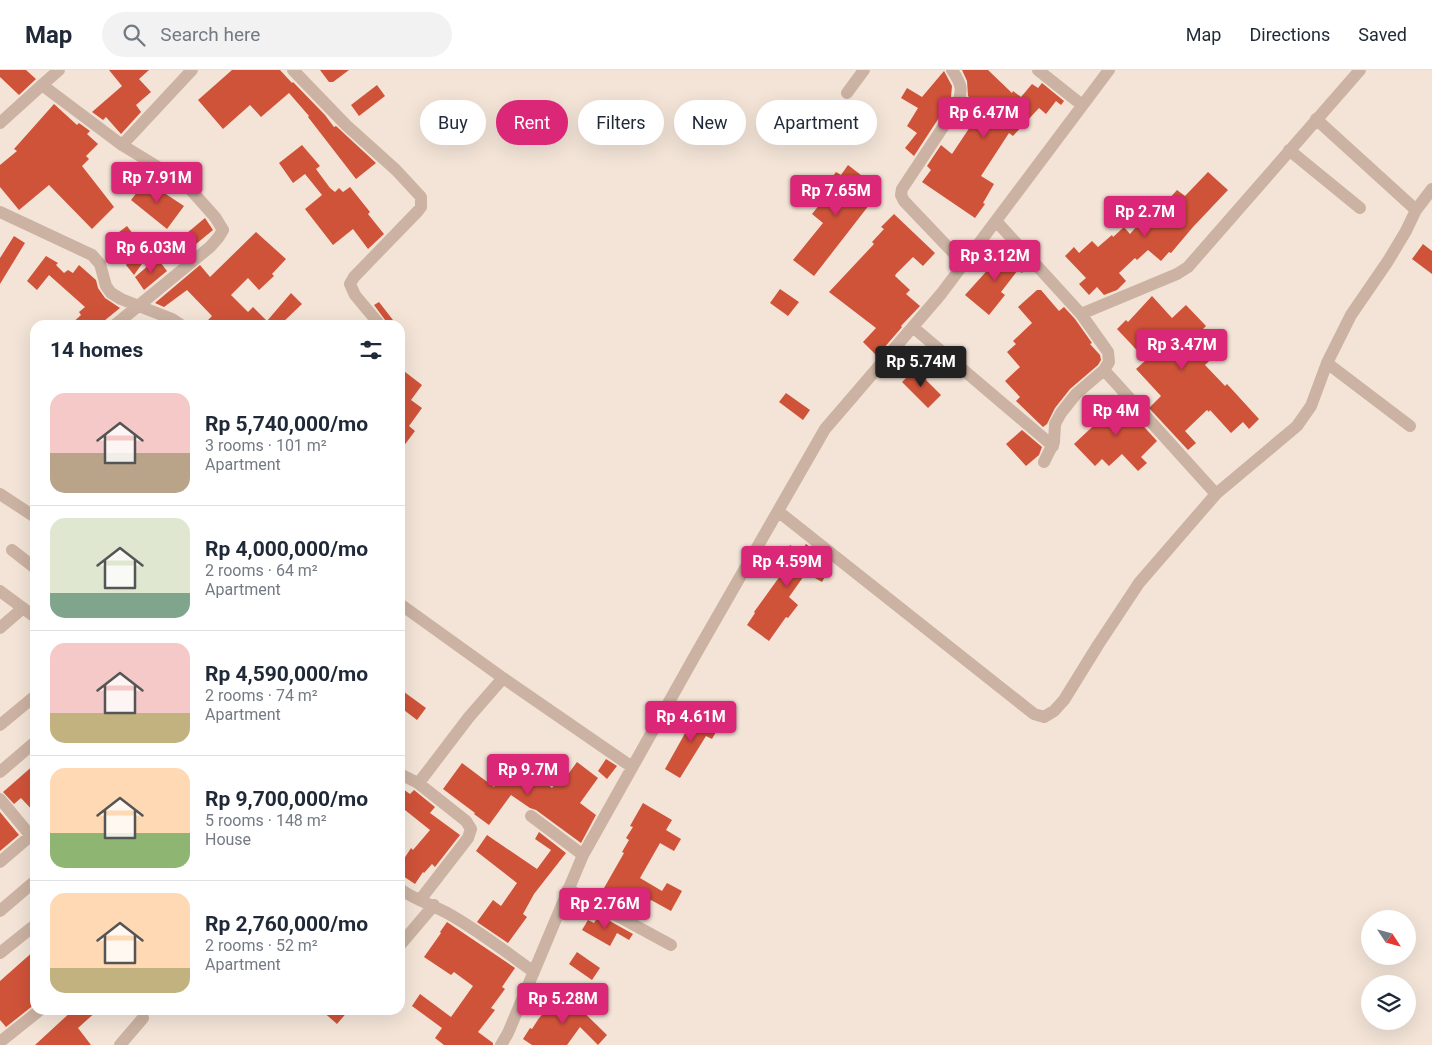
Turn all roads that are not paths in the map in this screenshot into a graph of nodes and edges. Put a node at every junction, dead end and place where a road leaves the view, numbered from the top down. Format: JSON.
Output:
{"nodes":[{"id":1,"x":59,"y":70,"type":"edge"},
{"id":2,"x":192,"y":70,"type":"edge"},
{"id":3,"x":293,"y":70,"type":"edge"},
{"id":4,"x":864,"y":70,"type":"edge"},
{"id":5,"x":952,"y":70,"type":"edge"},
{"id":6,"x":1038,"y":70,"type":"edge"},
{"id":7,"x":1109,"y":70,"type":"edge"},
{"id":8,"x":1360,"y":70,"type":"edge"},
{"id":9,"x":42,"y":85,"type":"junction"},
{"id":10,"x":847,"y":93,"type":"dead end"},
{"id":11,"x":1082,"y":105,"type":"junction"},
{"id":12,"x":1,"y":119,"type":"edge"},
{"id":13,"x":1316,"y":119,"type":"junction"},
{"id":14,"x":122,"y":146,"type":"junction"},
{"id":15,"x":1289,"y":150,"type":"junction"},
{"id":16,"x":1432,"y":190,"type":"edge"},
{"id":17,"x":1360,"y":208,"type":"dead end"},
{"id":18,"x":1416,"y":210,"type":"junction"},
{"id":19,"x":0,"y":212,"type":"edge"},
{"id":20,"x":996,"y":221,"type":"junction"},
{"id":21,"x":964,"y":264,"type":"junction"},
{"id":22,"x":140,"y":306,"type":"junction"},
{"id":23,"x":1081,"y":314,"type":"junction"},
{"id":24,"x":122,"y":320,"type":"edge"},
{"id":25,"x":174,"y":320,"type":"edge"},
{"id":26,"x":376,"y":320,"type":"edge"},
{"id":27,"x":914,"y":328,"type":"junction"},
{"id":28,"x":1327,"y":363,"type":"junction"},
{"id":29,"x":1104,"y":370,"type":"junction"},
{"id":30,"x":1410,"y":426,"type":"dead end"},
{"id":31,"x":1053,"y":446,"type":"junction"},
{"id":32,"x":1044,"y":462,"type":"dead end"},
{"id":33,"x":0,"y":494,"type":"edge"},
{"id":34,"x":1216,"y":494,"type":"junction"},
{"id":35,"x":779,"y":512,"type":"junction"},
{"id":36,"x":30,"y":514,"type":"edge"},
{"id":37,"x":12,"y":550,"type":"dead end"},
{"id":38,"x":30,"y":564,"type":"edge"},
{"id":39,"x":0,"y":591,"type":"edge"},
{"id":40,"x":23,"y":608,"type":"junction"},
{"id":41,"x":405,"y":608,"type":"edge"},
{"id":42,"x":30,"y":613,"type":"edge"},
{"id":43,"x":0,"y":628,"type":"edge"},
{"id":44,"x":503,"y":678,"type":"junction"},
{"id":45,"x":30,"y":700,"type":"edge"},
{"id":46,"x":0,"y":725,"type":"edge"},
{"id":47,"x":30,"y":746,"type":"edge"},
{"id":48,"x":632,"y":767,"type":"junction"},
{"id":49,"x":0,"y":772,"type":"edge"},
{"id":50,"x":405,"y":776,"type":"edge"},
{"id":51,"x":418,"y":783,"type":"junction"},
{"id":52,"x":0,"y":799,"type":"edge"},
{"id":53,"x":531,"y":816,"type":"dead end"},
{"id":54,"x":30,"y":832,"type":"edge"},
{"id":55,"x":30,"y":839,"type":"edge"},
{"id":56,"x":583,"y":855,"type":"junction"},
{"id":57,"x":0,"y":862,"type":"edge"},
{"id":58,"x":30,"y":885,"type":"edge"},
{"id":59,"x":568,"y":889,"type":"junction"},
{"id":60,"x":405,"y":892,"type":"edge"},
{"id":61,"x":420,"y":900,"type":"junction"},
{"id":62,"x":434,"y":905,"type":"junction"},
{"id":63,"x":0,"y":911,"type":"edge"},
{"id":64,"x":30,"y":929,"type":"edge"},
{"id":65,"x":405,"y":939,"type":"edge"},
{"id":66,"x":671,"y":945,"type":"dead end"},
{"id":67,"x":0,"y":953,"type":"edge"},
{"id":68,"x":534,"y":972,"type":"junction"},
{"id":69,"x":34,"y":1015,"type":"edge"},
{"id":70,"x":143,"y":1018,"type":"dead end"},
{"id":71,"x":0,"y":1042,"type":"edge"},
{"id":72,"x":120,"y":1045,"type":"edge"},
{"id":73,"x":501,"y":1045,"type":"edge"}],
"edges":[{"from":1,"to":9,"type":"street"},
{"from":2,"to":14,"type":"street"},
{"from":3,"to":26,"type":"street"},
{"from":4,"to":10,"type":"street"},
{"from":5,"to":21,"type":"street"},
{"from":6,"to":11,"type":"street"},
{"from":7,"to":11,"type":"street"},
{"from":8,"to":13,"type":"street"},
{"from":9,"to":12,"type":"street"},
{"from":9,"to":14,"type":"street"},
{"from":11,"to":20,"type":"street"},
{"from":13,"to":15,"type":"street"},
{"from":13,"to":18,"type":"street"},
{"from":14,"to":22,"type":"street"},
{"from":15,"to":17,"type":"street"},
{"from":15,"to":23,"type":"street"},
{"from":16,"to":18,"type":"street"},
{"from":18,"to":28,"type":"street"},
{"from":19,"to":22,"type":"street"},
{"from":20,"to":21,"type":"street"},
{"from":20,"to":23,"type":"street"},
{"from":21,"to":27,"type":"street"},
{"from":22,"to":24,"type":"street"},
{"from":22,"to":25,"type":"street"},
{"from":23,"to":29,"type":"street"},
{"from":27,"to":31,"type":"street"},
{"from":27,"to":35,"type":"street"},
{"from":28,"to":30,"type":"street"},
{"from":28,"to":34,"type":"street"},
{"from":29,"to":31,"type":"street"},
{"from":29,"to":34,"type":"street"},
{"from":31,"to":32,"type":"street"},
{"from":33,"to":36,"type":"street"},
{"from":34,"to":35,"type":"street"},
{"from":35,"to":48,"type":"street"},
{"from":37,"to":38,"type":"street"},
{"from":39,"to":40,"type":"street"},
{"from":40,"to":42,"type":"street"},
{"from":40,"to":43,"type":"street"},
{"from":41,"to":44,"type":"street"},
{"from":44,"to":48,"type":"street"},
{"from":44,"to":51,"type":"street"},
{"from":45,"to":46,"type":"street"},
{"from":47,"to":49,"type":"street"},
{"from":48,"to":56,"type":"street"},
{"from":50,"to":51,"type":"street"},
{"from":51,"to":61,"type":"street"},
{"from":52,"to":54,"type":"street"},
{"from":53,"to":56,"type":"street"},
{"from":55,"to":57,"type":"street"},
{"from":56,"to":59,"type":"street"},
{"from":58,"to":63,"type":"street"},
{"from":59,"to":66,"type":"street"},
{"from":59,"to":68,"type":"street"},
{"from":60,"to":61,"type":"street"},
{"from":61,"to":62,"type":"street"},
{"from":62,"to":65,"type":"street"},
{"from":62,"to":68,"type":"street"},
{"from":64,"to":67,"type":"street"},
{"from":68,"to":73,"type":"street"},
{"from":69,"to":71,"type":"street"},
{"from":70,"to":72,"type":"street"}]}
